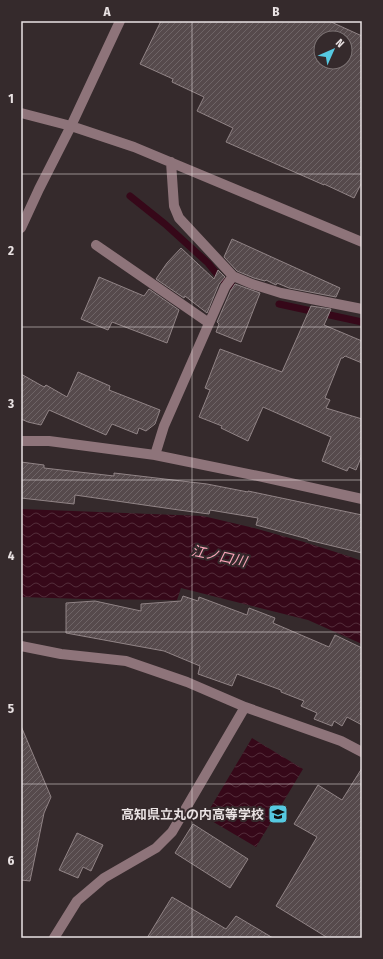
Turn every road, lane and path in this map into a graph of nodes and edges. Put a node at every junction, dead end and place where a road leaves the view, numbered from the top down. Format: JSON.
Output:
{"nodes":[{"id":1,"x":120,"y":21,"type":"edge"},
{"id":2,"x":21,"y":113,"type":"edge"},
{"id":3,"x":71,"y":126,"type":"junction"},
{"id":4,"x":171,"y":162,"type":"junction"},
{"id":5,"x":21,"y":228,"type":"edge"},
{"id":6,"x":362,"y":242,"type":"edge"},
{"id":7,"x":96,"y":245,"type":"dead end"},
{"id":8,"x":233,"y":276,"type":"junction"},
{"id":9,"x":362,"y":310,"type":"edge"},
{"id":10,"x":209,"y":323,"type":"junction"},
{"id":11,"x":21,"y":441,"type":"edge"},
{"id":12,"x":155,"y":455,"type":"junction"},
{"id":13,"x":362,"y":499,"type":"edge"},
{"id":14,"x":21,"y":646,"type":"edge"},
{"id":15,"x":245,"y":706,"type":"junction"},
{"id":16,"x":362,"y":752,"type":"edge"},
{"id":17,"x":54,"y":938,"type":"edge"}],
"edges":[{"from":1,"to":3,"type":"street"},
{"from":2,"to":3,"type":"street"},
{"from":3,"to":4,"type":"street"},
{"from":3,"to":5,"type":"street"},
{"from":4,"to":6,"type":"street"},
{"from":4,"to":8,"type":"street"},
{"from":7,"to":10,"type":"street"},
{"from":8,"to":9,"type":"street"},
{"from":8,"to":10,"type":"street"},
{"from":10,"to":12,"type":"street"},
{"from":11,"to":12,"type":"street"},
{"from":12,"to":13,"type":"street"},
{"from":14,"to":15,"type":"street"},
{"from":15,"to":16,"type":"street"},
{"from":15,"to":17,"type":"street"}]}
